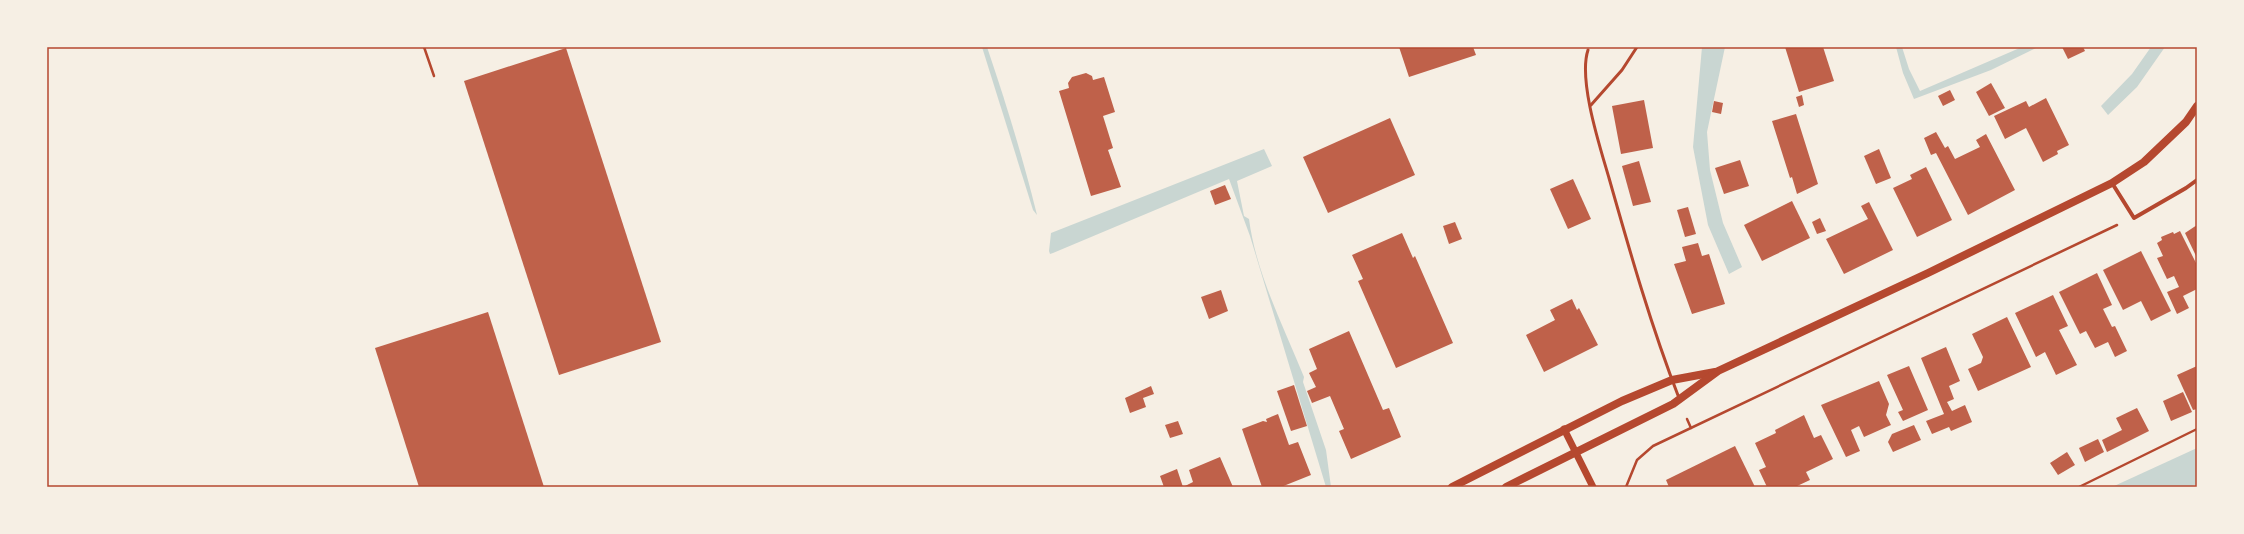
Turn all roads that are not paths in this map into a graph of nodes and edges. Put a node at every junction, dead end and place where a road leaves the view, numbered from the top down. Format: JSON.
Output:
{"nodes":[{"id":1,"x":1637,"y":47,"type":"edge"},
{"id":2,"x":1588,"y":50,"type":"dead end"},
{"id":3,"x":1591,"y":104,"type":"junction"},
{"id":4,"x":2197,"y":106,"type":"edge"},
{"id":5,"x":2197,"y":180,"type":"edge"},
{"id":6,"x":2112,"y":183,"type":"junction"},
{"id":7,"x":1718,"y":371,"type":"junction"},
{"id":8,"x":1672,"y":380,"type":"junction"},
{"id":9,"x":1680,"y":400,"type":"junction"},
{"id":10,"x":1564,"y":429,"type":"junction"},
{"id":11,"x":1576,"y":454,"type":"junction"},
{"id":12,"x":1452,"y":487,"type":"edge"},
{"id":13,"x":1506,"y":487,"type":"edge"},
{"id":14,"x":1593,"y":487,"type":"edge"}],
"edges":[{"from":1,"to":3,"type":"lane"},
{"from":2,"to":3,"type":"lane"},
{"from":3,"to":8,"type":"lane"},
{"from":4,"to":6,"type":"main road"},
{"from":5,"to":6,"type":"street"},
{"from":6,"to":7,"type":"main road"},
{"from":7,"to":8,"type":"main road"},
{"from":7,"to":9,"type":"main road"},
{"from":8,"to":9,"type":"lane"},
{"from":8,"to":10,"type":"main road"},
{"from":9,"to":11,"type":"main road"},
{"from":10,"to":11,"type":"street"},
{"from":10,"to":12,"type":"main road"},
{"from":11,"to":13,"type":"main road"},
{"from":11,"to":14,"type":"street"}]}
